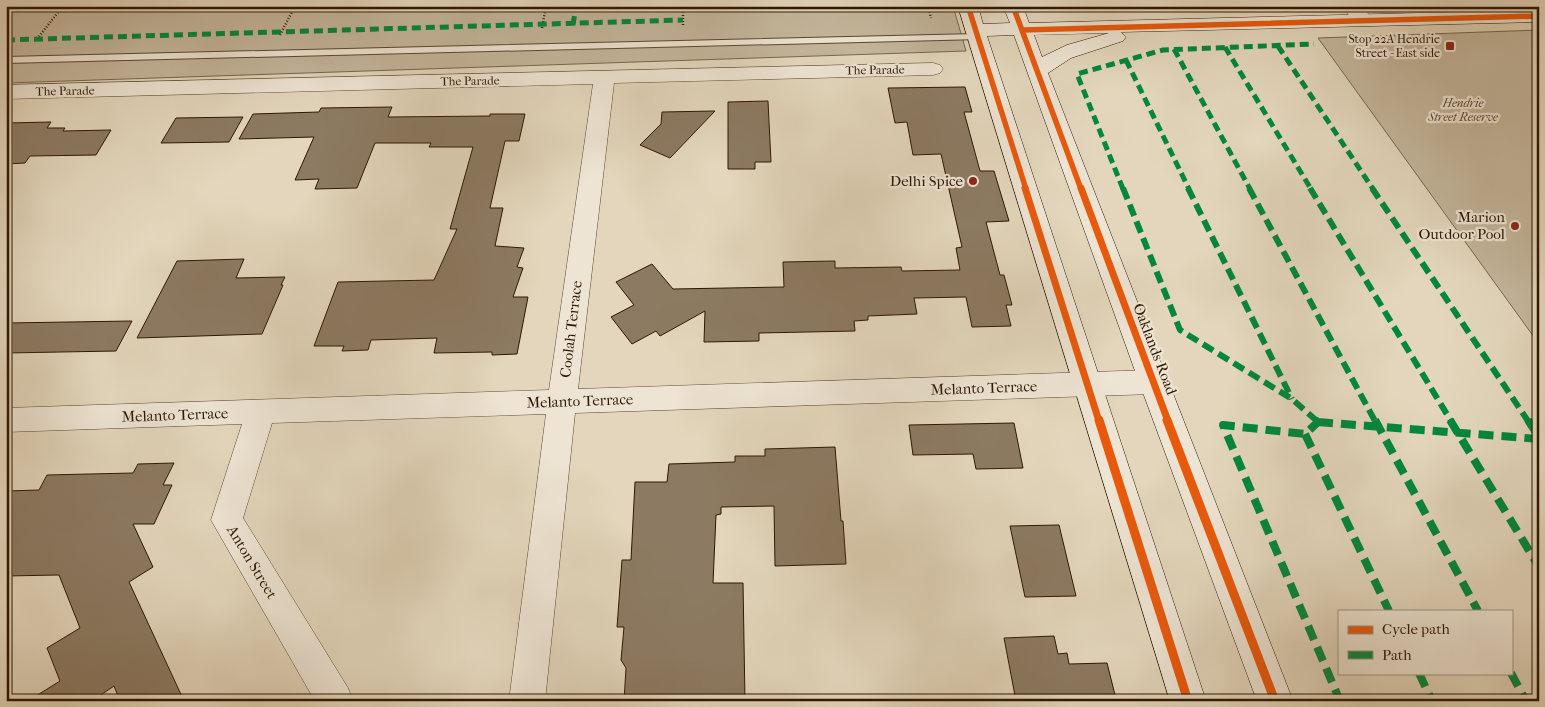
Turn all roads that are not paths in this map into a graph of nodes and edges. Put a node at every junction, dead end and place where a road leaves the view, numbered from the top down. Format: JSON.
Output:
{"nodes":[{"id":1,"x":968,"y":6,"type":"edge"},
{"id":2,"x":1013,"y":6,"type":"edge"},
{"id":3,"x":1357,"y":13,"type":"edge"},
{"id":4,"x":1539,"y":16,"type":"edge"},
{"id":5,"x":1149,"y":26,"type":"junction"},
{"id":6,"x":1022,"y":30,"type":"junction"},
{"id":7,"x":977,"y":34,"type":"junction"},
{"id":8,"x":6,"y":60,"type":"edge"},
{"id":9,"x":933,"y":69,"type":"dead end"},
{"id":10,"x":1037,"y":72,"type":"junction"},
{"id":11,"x":604,"y":77,"type":"junction"},
{"id":12,"x":6,"y":92,"type":"edge"},
{"id":13,"x":1153,"y":382,"type":"junction"},
{"id":14,"x":1088,"y":384,"type":"junction"},
{"id":15,"x":562,"y":402,"type":"junction"},
{"id":16,"x":261,"y":412,"type":"junction"},
{"id":17,"x":6,"y":420,"type":"edge"},
{"id":18,"x":336,"y":701,"type":"edge"},
{"id":19,"x":527,"y":701,"type":"edge"},
{"id":20,"x":1188,"y":701,"type":"edge"},
{"id":21,"x":1275,"y":701,"type":"edge"}],
"edges":[{"from":1,"to":7,"type":"street"},
{"from":2,"to":6,"type":"street","name":"Oaklands Road"},
{"from":3,"to":4,"type":"street"},
{"from":3,"to":5,"type":"street"},
{"from":5,"to":6,"type":"street"},
{"from":5,"to":10,"type":"street"},
{"from":6,"to":7,"type":"street"},
{"from":6,"to":10,"type":"street","name":"Oaklands Road"},
{"from":7,"to":8,"type":"lane"},
{"from":7,"to":14,"type":"street"},
{"from":9,"to":11,"type":"street","name":"The Parade"},
{"from":10,"to":13,"type":"street","name":"Oaklands Road"},
{"from":11,"to":12,"type":"street","name":"The Parade"},
{"from":11,"to":15,"type":"street","name":"Coolah Terrace"},
{"from":13,"to":14,"type":"street","name":"Melanto Terrace"},
{"from":13,"to":21,"type":"street","name":"Oaklands Road"},
{"from":14,"to":15,"type":"street","name":"Melanto Terrace"},
{"from":14,"to":20,"type":"street"},
{"from":15,"to":16,"type":"street","name":"Melanto Terrace"},
{"from":15,"to":19,"type":"street","name":"Coolah Terrace"},
{"from":16,"to":17,"type":"street","name":"Melanto Terrace"},
{"from":16,"to":18,"type":"street","name":"Anton Street"}]}
